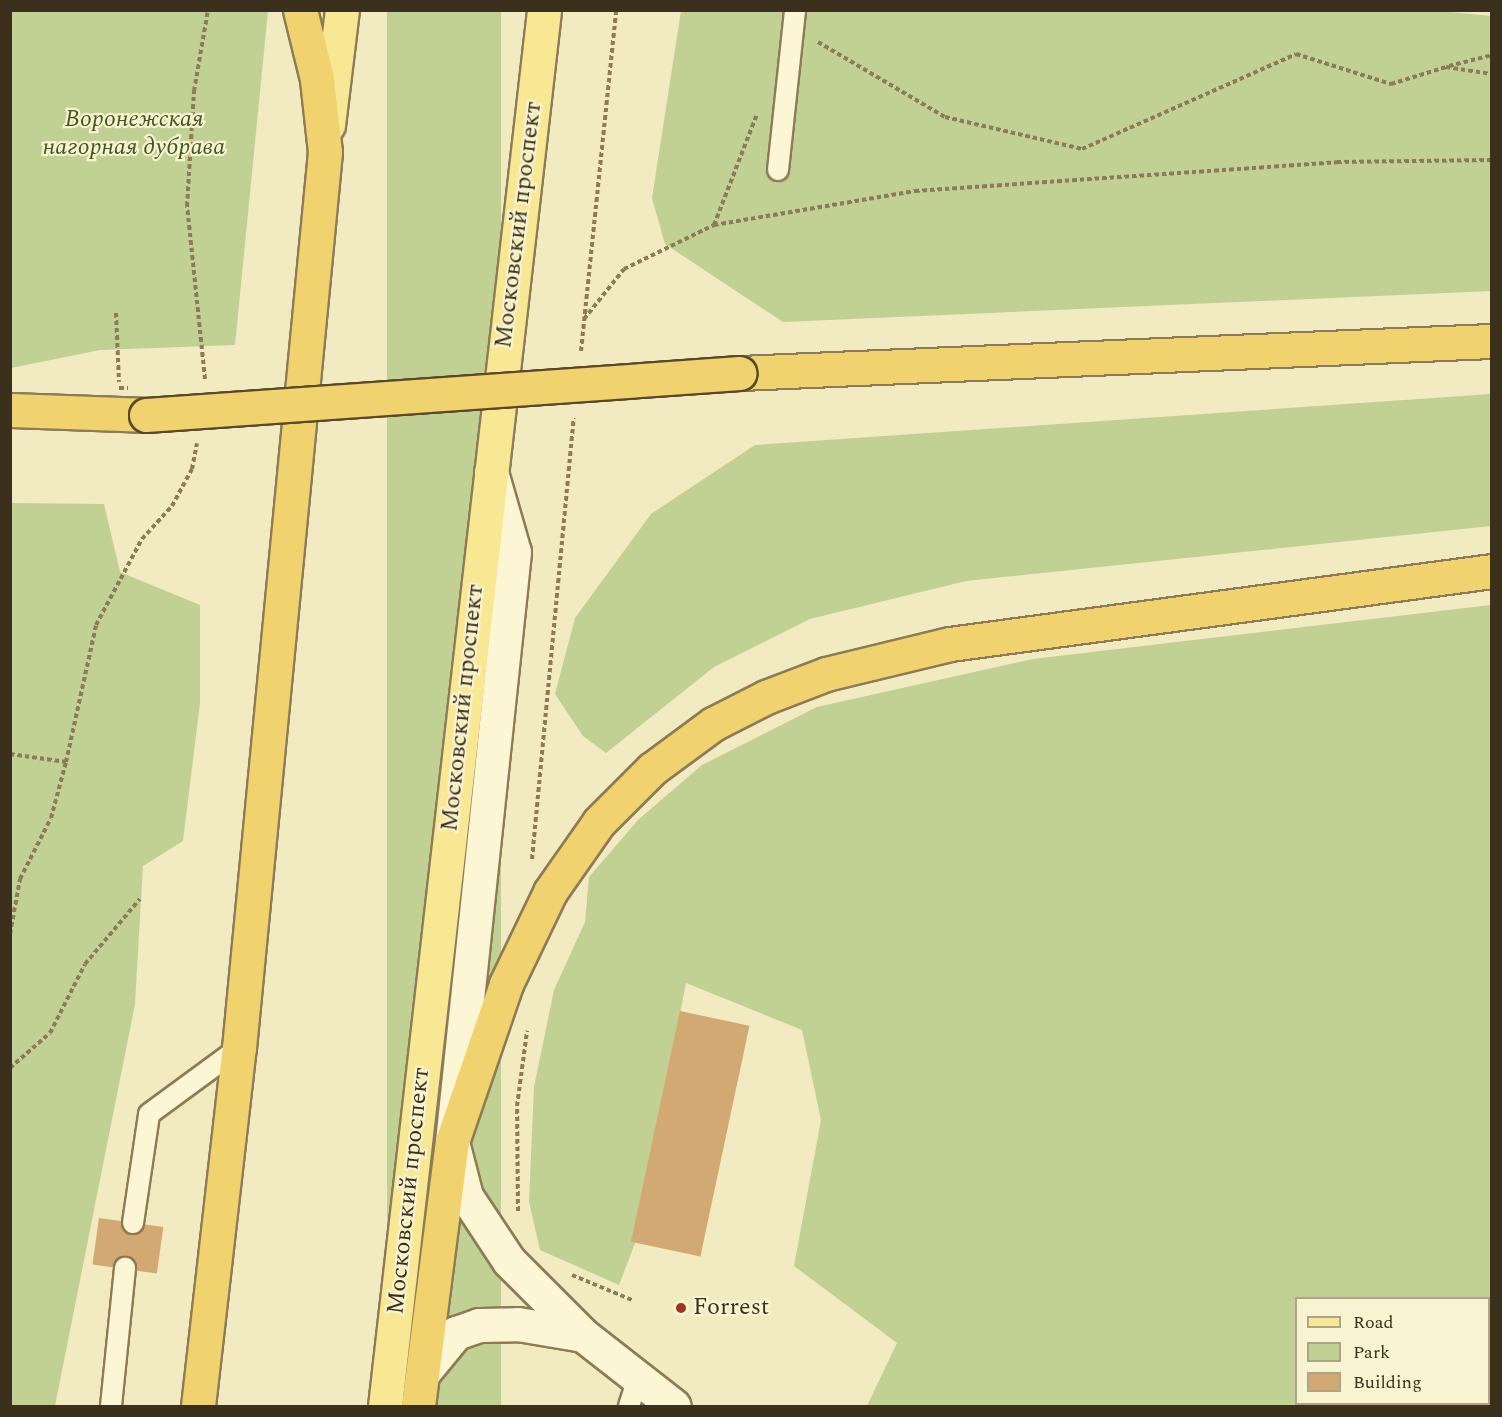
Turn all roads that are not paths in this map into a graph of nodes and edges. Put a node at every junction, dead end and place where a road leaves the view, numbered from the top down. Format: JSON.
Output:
{"nodes":[{"id":1,"x":300,"y":10,"type":"edge"},
{"id":2,"x":342,"y":10,"type":"edge"},
{"id":3,"x":544,"y":10,"type":"edge"},
{"id":4,"x":795,"y":10,"type":"edge"},
{"id":5,"x":325,"y":152,"type":"junction"},
{"id":6,"x":778,"y":170,"type":"dead end"},
{"id":7,"x":1491,"y":341,"type":"edge"},
{"id":8,"x":10,"y":410,"type":"edge"},
{"id":9,"x":490,"y":467,"type":"junction"},
{"id":10,"x":1491,"y":571,"type":"edge"},
{"id":11,"x":239,"y":1048,"type":"junction"},
{"id":12,"x":452,"y":1142,"type":"junction"},
{"id":13,"x":133,"y":1223,"type":"dead end"},
{"id":14,"x":125,"y":1269,"type":"dead end"},
{"id":15,"x":583,"y":1335,"type":"junction"},
{"id":16,"x":423,"y":1373,"type":"junction"},
{"id":17,"x":634,"y":1392,"type":"edge"},
{"id":18,"x":111,"y":1407,"type":"edge"},
{"id":19,"x":198,"y":1407,"type":"edge"},
{"id":20,"x":385,"y":1407,"type":"edge"},
{"id":21,"x":418,"y":1407,"type":"edge"},
{"id":22,"x":674,"y":1407,"type":"edge"}],
"edges":[{"from":1,"to":5,"type":"highway"},
{"from":2,"to":5,"type":"main road"},
{"from":3,"to":9,"type":"main road","name":"Московский проспект"},
{"from":4,"to":6,"type":"lane"},
{"from":5,"to":11,"type":"highway"},
{"from":7,"to":8,"type":"highway","bridge":true},
{"from":9,"to":12,"type":"street"},
{"from":9,"to":20,"type":"main road","name":"Московский проспект"},
{"from":10,"to":12,"type":"highway"},
{"from":11,"to":13,"type":"lane"},
{"from":11,"to":19,"type":"highway"},
{"from":12,"to":15,"type":"street"},
{"from":12,"to":16,"type":"highway"},
{"from":14,"to":18,"type":"lane"},
{"from":15,"to":16,"type":"street"},
{"from":15,"to":17,"type":"street"},
{"from":16,"to":21,"type":"highway"},
{"from":17,"to":22,"type":"street"}]}
